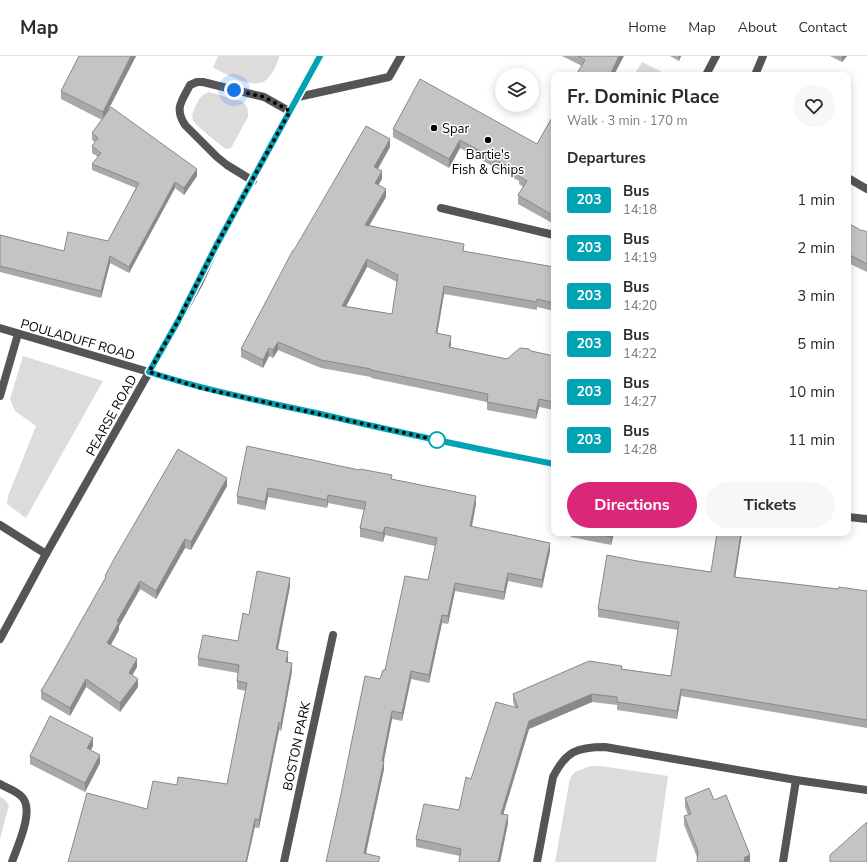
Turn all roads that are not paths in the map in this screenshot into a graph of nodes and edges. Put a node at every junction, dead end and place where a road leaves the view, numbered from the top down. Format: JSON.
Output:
{"nodes":[{"id":1,"x":320,"y":56,"type":"edge"},
{"id":2,"x":401,"y":56,"type":"edge"},
{"id":3,"x":716,"y":56,"type":"edge"},
{"id":4,"x":763,"y":56,"type":"edge"},
{"id":5,"x":708,"y":72,"type":"edge"},
{"id":6,"x":756,"y":72,"type":"edge"},
{"id":7,"x":298,"y":97,"type":"junction"},
{"id":8,"x":290,"y":111,"type":"junction"},
{"id":9,"x":851,"y":180,"type":"edge"},
{"id":10,"x":253,"y":181,"type":"junction"},
{"id":11,"x":867,"y":189,"type":"edge"},
{"id":12,"x":441,"y":208,"type":"dead end"},
{"id":13,"x":551,"y":234,"type":"edge"},
{"id":14,"x":0,"y":328,"type":"edge"},
{"id":15,"x":18,"y":334,"type":"junction"},
{"id":16,"x":149,"y":372,"type":"junction"},
{"id":17,"x":0,"y":396,"type":"edge"},
{"id":18,"x":551,"y":463,"type":"edge"},
{"id":19,"x":851,"y":517,"type":"edge"},
{"id":20,"x":867,"y":519,"type":"edge"},
{"id":21,"x":0,"y":525,"type":"edge"},
{"id":22,"x":46,"y":554,"type":"junction"},
{"id":23,"x":333,"y":634,"type":"dead end"},
{"id":24,"x":0,"y":639,"type":"edge"},
{"id":25,"x":796,"y":780,"type":"junction"},
{"id":26,"x":0,"y":784,"type":"edge"},
{"id":27,"x":867,"y":790,"type":"edge"},
{"id":28,"x":12,"y":862,"type":"edge"},
{"id":29,"x":284,"y":862,"type":"edge"},
{"id":30,"x":537,"y":862,"type":"edge"},
{"id":31,"x":783,"y":862,"type":"edge"}],
"edges":[{"from":1,"to":7,"type":"street","name":"PEARSE ROAD"},
{"from":2,"to":7,"type":"street"},
{"from":3,"to":5,"type":"street"},
{"from":4,"to":6,"type":"street"},
{"from":7,"to":8,"type":"street","name":"PEARSE ROAD"},
{"from":8,"to":10,"type":"street","name":"PEARSE ROAD"},
{"from":8,"to":10,"type":"street"},
{"from":9,"to":11,"type":"street"},
{"from":10,"to":16,"type":"street","name":"PEARSE ROAD"},
{"from":12,"to":13,"type":"street"},
{"from":14,"to":15,"type":"street","name":"POULADUFF ROAD"},
{"from":15,"to":16,"type":"street","name":"POULADUFF ROAD"},
{"from":15,"to":17,"type":"street"},
{"from":16,"to":18,"type":"street","name":"POULADUFF ROAD"},
{"from":16,"to":22,"type":"street","name":"PEARSE ROAD"},
{"from":19,"to":20,"type":"street"},
{"from":21,"to":22,"type":"street"},
{"from":22,"to":24,"type":"street","name":"PEARSE ROAD"},
{"from":23,"to":29,"type":"street","name":"BOSTON PARK"},
{"from":25,"to":27,"type":"street"},
{"from":25,"to":30,"type":"street"},
{"from":25,"to":31,"type":"street"},
{"from":26,"to":28,"type":"street"}]}
